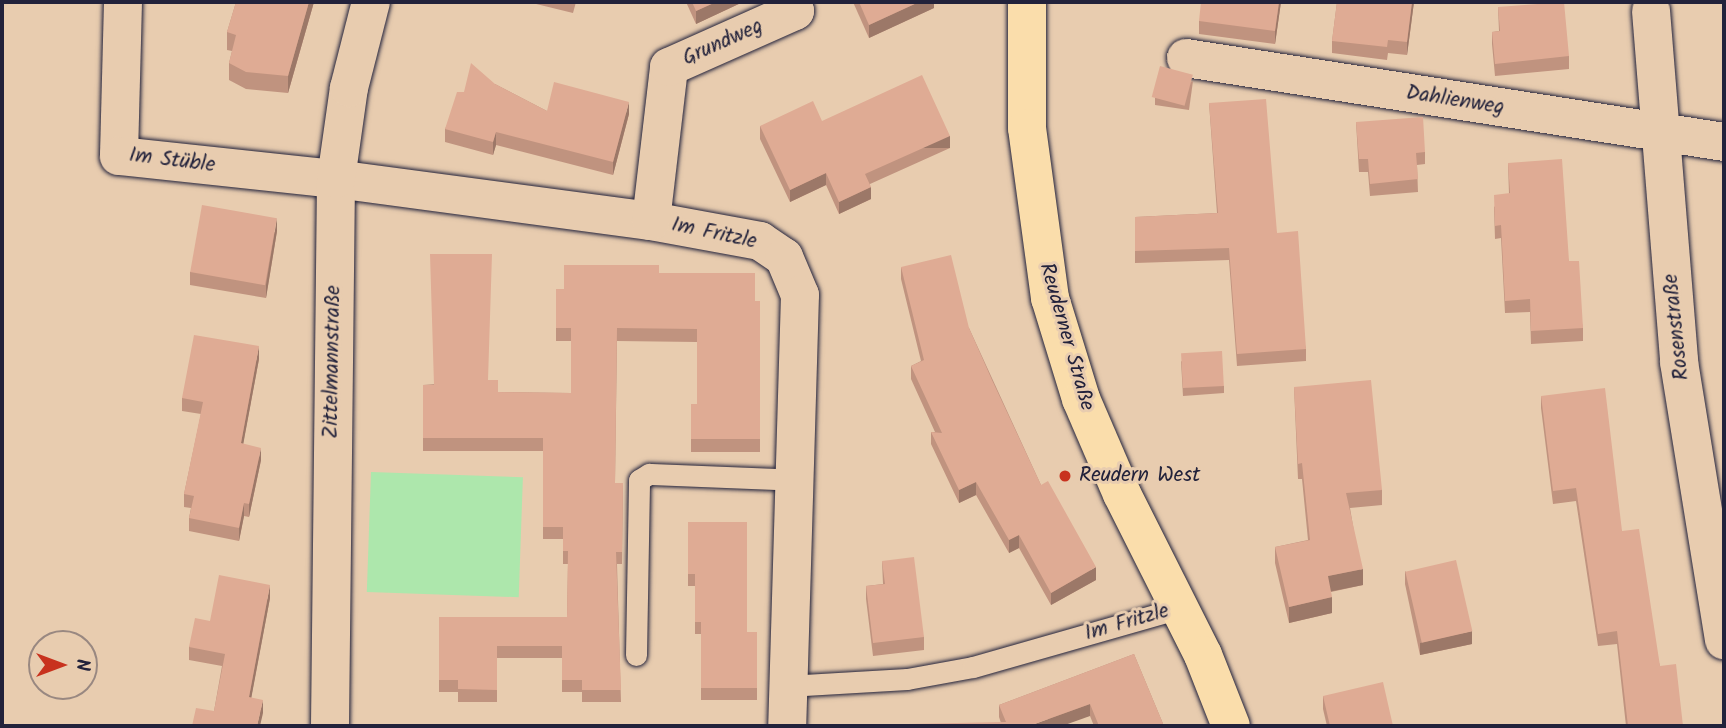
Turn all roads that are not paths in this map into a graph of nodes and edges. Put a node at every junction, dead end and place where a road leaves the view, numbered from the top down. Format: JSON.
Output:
{"nodes":[{"id":1,"x":123,"y":2,"type":"edge"},
{"id":2,"x":371,"y":2,"type":"edge"},
{"id":3,"x":791,"y":2,"type":"edge"},
{"id":4,"x":1027,"y":2,"type":"edge"},
{"id":5,"x":1651,"y":11,"type":"dead end"},
{"id":6,"x":1186,"y":58,"type":"dead end"},
{"id":7,"x":1662,"y":133,"type":"junction"},
{"id":8,"x":1724,"y":142,"type":"edge"},
{"id":9,"x":336,"y":178,"type":"junction"},
{"id":10,"x":651,"y":221,"type":"junction"},
{"id":11,"x":797,"y":480,"type":"junction"},
{"id":12,"x":1180,"y":608,"type":"junction"},
{"id":13,"x":1724,"y":640,"type":"edge"},
{"id":14,"x":636,"y":655,"type":"dead end"},
{"id":15,"x":787,"y":686,"type":"junction"},
{"id":16,"x":330,"y":726,"type":"edge"},
{"id":17,"x":787,"y":726,"type":"edge"},
{"id":18,"x":1231,"y":726,"type":"edge"}],
"edges":[{"from":1,"to":9,"type":"street","name":"Im Stüble"},
{"from":2,"to":9,"type":"street","name":"Zittelmannstraße"},
{"from":3,"to":10,"type":"street","name":"Grundweg"},
{"from":4,"to":12,"type":"main road","name":"Reuderner Straße"},
{"from":5,"to":7,"type":"street","name":"Rosenstraße"},
{"from":6,"to":7,"type":"street","name":"Dahlienweg"},
{"from":7,"to":8,"type":"street","name":"Dahlienweg"},
{"from":7,"to":13,"type":"street","name":"Rosenstraße"},
{"from":9,"to":10,"type":"street","name":"Im Fritzle"},
{"from":9,"to":16,"type":"street","name":"Zittelmannstraße"},
{"from":10,"to":11,"type":"street","name":"Im Fritzle"},
{"from":11,"to":14,"type":"lane"},
{"from":11,"to":15,"type":"street","name":"Im Fritzle"},
{"from":12,"to":15,"type":"lane","name":"Im Fritzle"},
{"from":12,"to":18,"type":"main road","name":"Reuderner Straße"},
{"from":15,"to":17,"type":"street","name":"Im Fritzle"}]}
